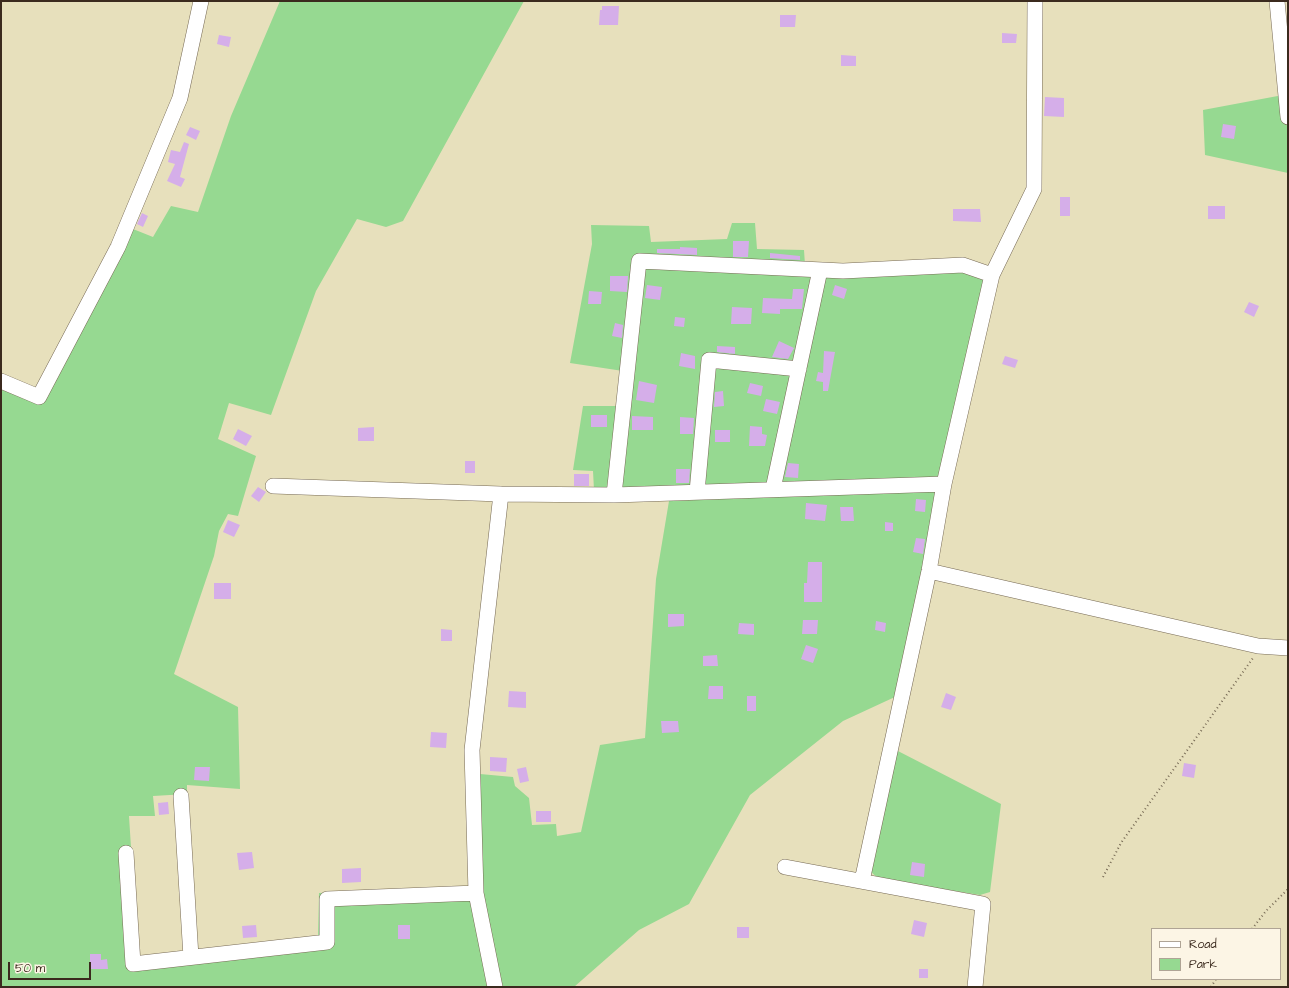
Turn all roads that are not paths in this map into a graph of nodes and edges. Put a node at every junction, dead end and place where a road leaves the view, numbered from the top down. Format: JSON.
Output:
{"nodes":[{"id":1,"x":201,"y":1,"type":"edge"},
{"id":2,"x":1035,"y":1,"type":"edge"},
{"id":3,"x":1277,"y":1,"type":"edge"},
{"id":4,"x":1288,"y":117,"type":"edge"},
{"id":5,"x":820,"y":270,"type":"junction"},
{"id":6,"x":992,"y":275,"type":"junction"},
{"id":7,"x":799,"y":369,"type":"junction"},
{"id":8,"x":1,"y":381,"type":"edge"},
{"id":9,"x":944,"y":484,"type":"junction"},
{"id":10,"x":273,"y":486,"type":"dead end"},
{"id":11,"x":774,"y":489,"type":"junction"},
{"id":12,"x":697,"y":492,"type":"junction"},
{"id":13,"x":501,"y":494,"type":"junction"},
{"id":14,"x":614,"y":495,"type":"junction"},
{"id":15,"x":929,"y":571,"type":"junction"},
{"id":16,"x":1288,"y":648,"type":"edge"},
{"id":17,"x":181,"y":796,"type":"dead end"},
{"id":18,"x":126,"y":853,"type":"dead end"},
{"id":19,"x":785,"y":867,"type":"dead end"},
{"id":20,"x":862,"y":881,"type":"junction"},
{"id":21,"x":476,"y":893,"type":"junction"},
{"id":22,"x":191,"y":957,"type":"junction"},
{"id":23,"x":495,"y":987,"type":"edge"},
{"id":24,"x":975,"y":987,"type":"edge"}],
"edges":[{"from":1,"to":8,"type":"street"},
{"from":2,"to":6,"type":"street"},
{"from":3,"to":4,"type":"street"},
{"from":5,"to":6,"type":"street"},
{"from":5,"to":7,"type":"street"},
{"from":5,"to":14,"type":"street"},
{"from":6,"to":9,"type":"street"},
{"from":7,"to":11,"type":"street"},
{"from":7,"to":12,"type":"street"},
{"from":9,"to":11,"type":"street"},
{"from":9,"to":15,"type":"street"},
{"from":10,"to":13,"type":"street"},
{"from":11,"to":12,"type":"street"},
{"from":12,"to":14,"type":"street"},
{"from":13,"to":14,"type":"street"},
{"from":13,"to":21,"type":"street"},
{"from":15,"to":16,"type":"street"},
{"from":15,"to":20,"type":"street"},
{"from":17,"to":22,"type":"street"},
{"from":18,"to":22,"type":"street"},
{"from":19,"to":20,"type":"street"},
{"from":20,"to":24,"type":"street"},
{"from":21,"to":22,"type":"street"},
{"from":21,"to":23,"type":"street"}]}
